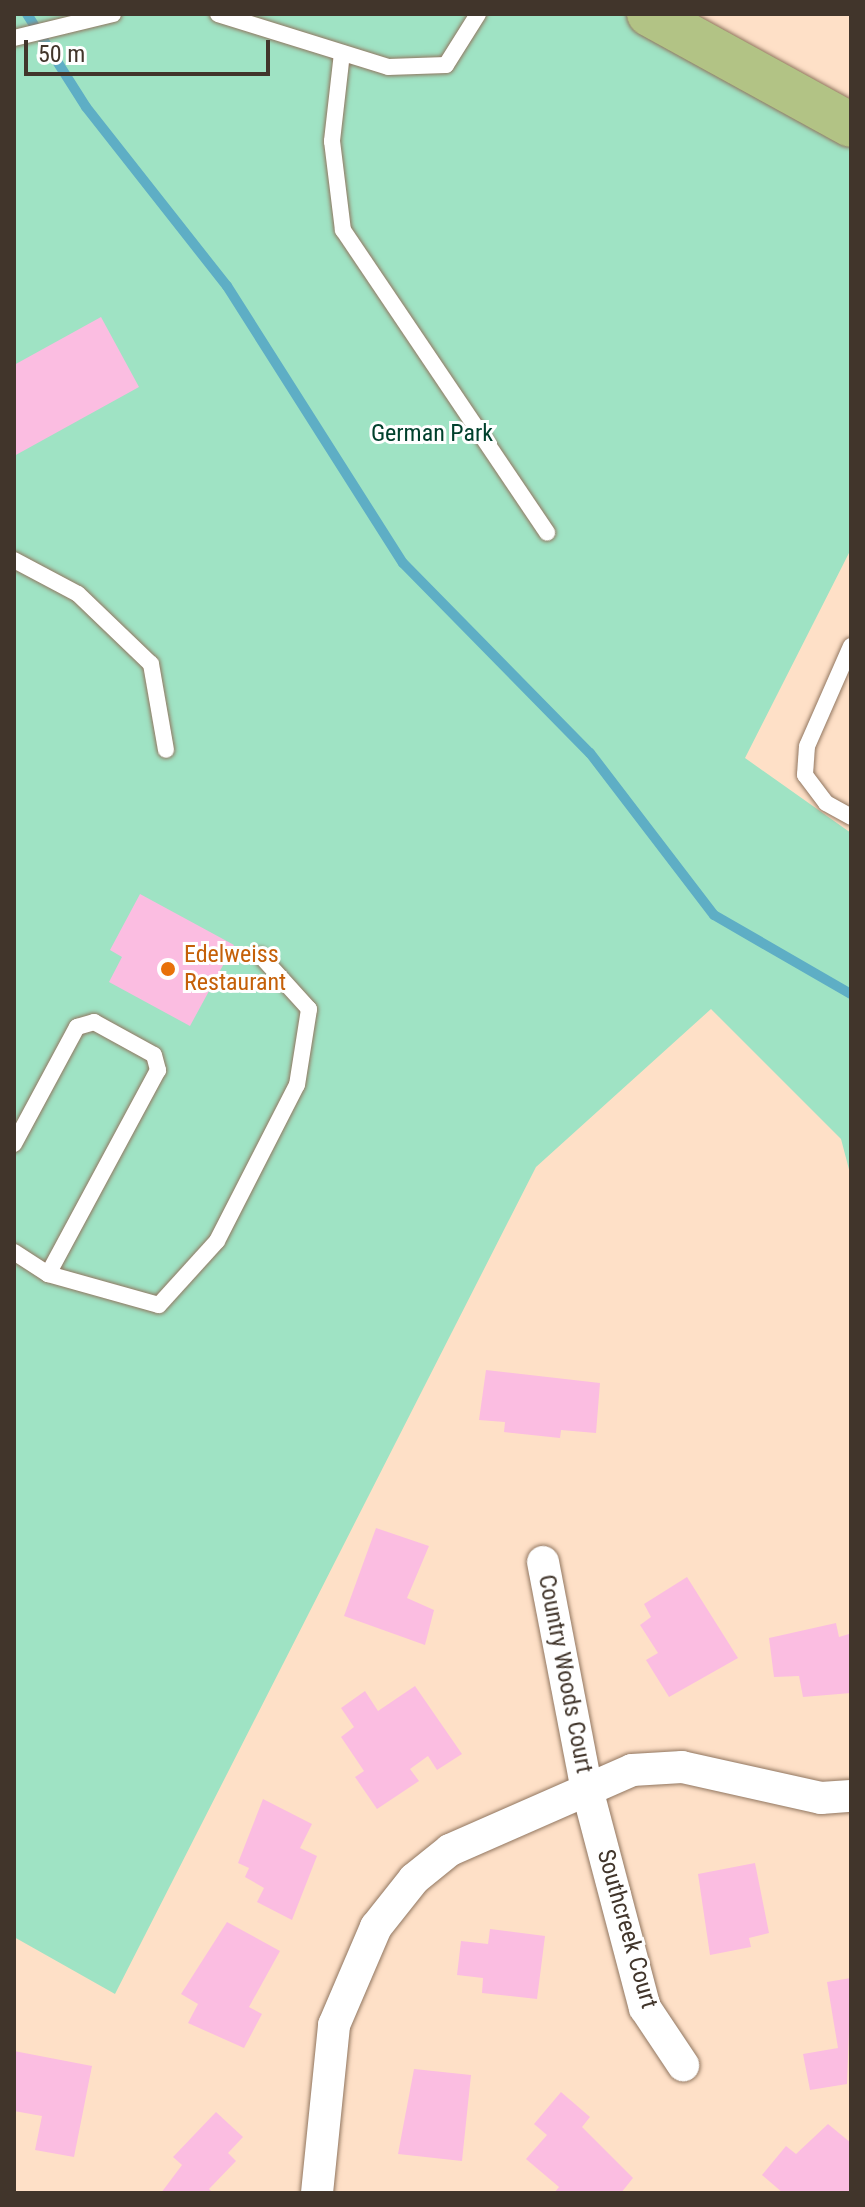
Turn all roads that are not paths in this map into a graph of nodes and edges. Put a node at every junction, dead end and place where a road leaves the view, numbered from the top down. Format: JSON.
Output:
{"nodes":[{"id":1,"x":113,"y":14,"type":"edge"},
{"id":2,"x":218,"y":14,"type":"edge"},
{"id":3,"x":478,"y":14,"type":"edge"},
{"id":4,"x":649,"y":14,"type":"edge"},
{"id":5,"x":15,"y":38,"type":"edge"},
{"id":6,"x":342,"y":53,"type":"junction"},
{"id":7,"x":851,"y":125,"type":"edge"},
{"id":8,"x":547,"y":533,"type":"dead end"},
{"id":9,"x":14,"y":560,"type":"edge"},
{"id":10,"x":851,"y":646,"type":"edge"},
{"id":11,"x":166,"y":750,"type":"dead end"},
{"id":12,"x":851,"y":817,"type":"edge"},
{"id":13,"x":261,"y":956,"type":"dead end"},
{"id":14,"x":14,"y":1144,"type":"edge"},
{"id":15,"x":14,"y":1252,"type":"edge"},
{"id":16,"x":48,"y":1274,"type":"junction"},
{"id":17,"x":543,"y":1562,"type":"dead end"},
{"id":18,"x":586,"y":1785,"type":"junction"},
{"id":19,"x":851,"y":1796,"type":"edge"},
{"id":20,"x":683,"y":2065,"type":"dead end"},
{"id":21,"x":317,"y":2193,"type":"edge"}],
"edges":[{"from":1,"to":5,"type":"lane"},
{"from":2,"to":6,"type":"lane"},
{"from":3,"to":6,"type":"lane"},
{"from":4,"to":7,"type":"main road"},
{"from":6,"to":8,"type":"lane"},
{"from":9,"to":11,"type":"lane"},
{"from":10,"to":12,"type":"lane"},
{"from":13,"to":16,"type":"lane"},
{"from":14,"to":16,"type":"lane"},
{"from":15,"to":16,"type":"lane"},
{"from":17,"to":18,"type":"street","name":"Country Woods Court"},
{"from":18,"to":19,"type":"street"},
{"from":18,"to":20,"type":"street","name":"Southcreek Court"},
{"from":18,"to":21,"type":"street"}]}
